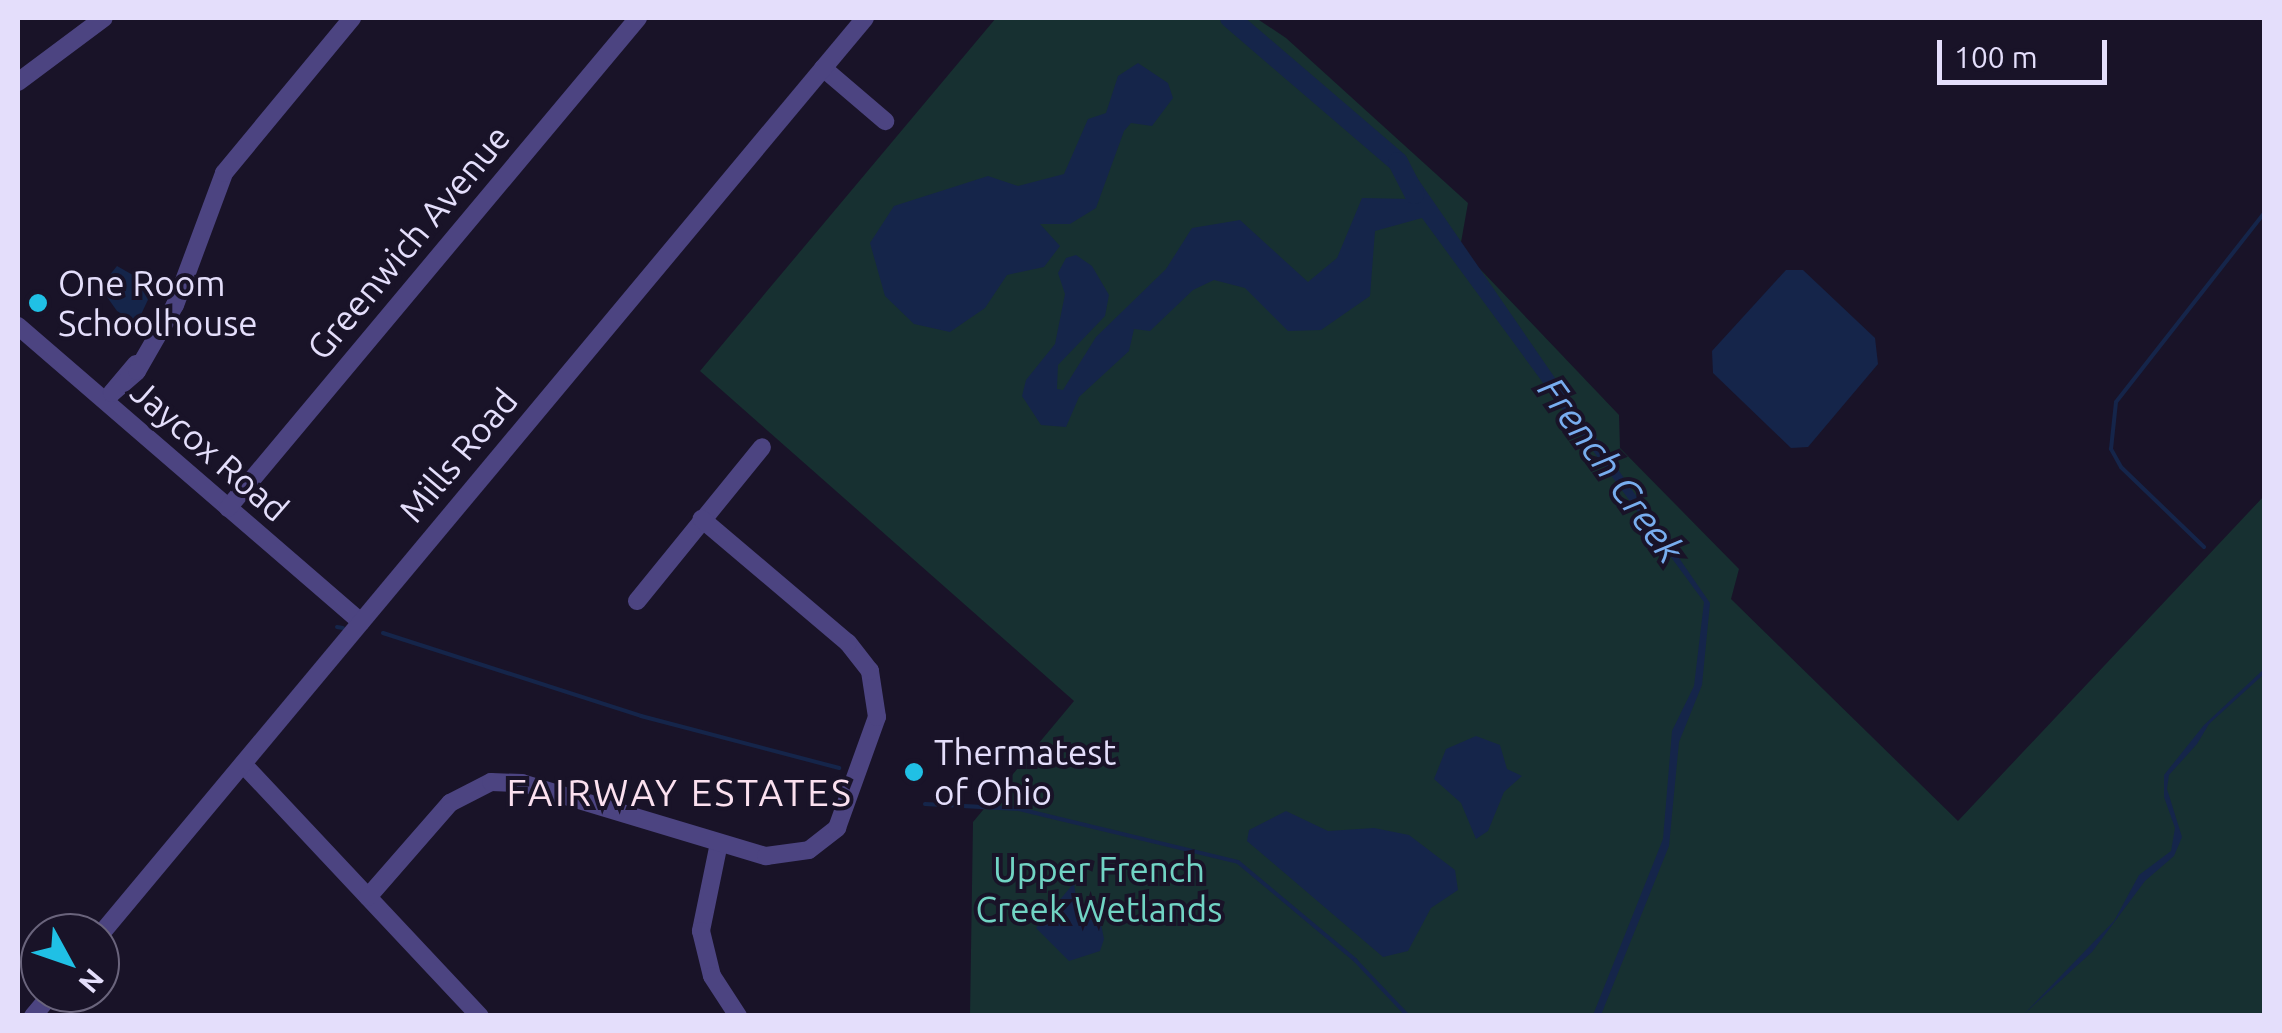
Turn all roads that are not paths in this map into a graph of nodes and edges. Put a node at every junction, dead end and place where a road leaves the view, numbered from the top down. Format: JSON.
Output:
{"nodes":[{"id":1,"x":104,"y":18,"type":"edge"},
{"id":2,"x":352,"y":18,"type":"edge"},
{"id":3,"x":638,"y":18,"type":"edge"},
{"id":4,"x":866,"y":18,"type":"edge"},
{"id":5,"x":823,"y":68,"type":"junction"},
{"id":6,"x":18,"y":82,"type":"edge"},
{"id":7,"x":885,"y":122,"type":"dead end"},
{"id":8,"x":18,"y":326,"type":"edge"},
{"id":9,"x":108,"y":397,"type":"junction"},
{"id":10,"x":762,"y":447,"type":"dead end"},
{"id":11,"x":228,"y":508,"type":"junction"},
{"id":12,"x":702,"y":519,"type":"junction"},
{"id":13,"x":638,"y":601,"type":"dead end"},
{"id":14,"x":361,"y":622,"type":"junction"},
{"id":15,"x":243,"y":764,"type":"junction"},
{"id":16,"x":720,"y":843,"type":"junction"},
{"id":17,"x":368,"y":897,"type":"junction"},
{"id":18,"x":118,"y":913,"type":"edge"},
{"id":19,"x":480,"y":1016,"type":"edge"},
{"id":20,"x":738,"y":1016,"type":"edge"}],
"edges":[{"from":1,"to":6,"type":"street"},
{"from":2,"to":9,"type":"street"},
{"from":3,"to":11,"type":"street","name":"Greenwich Avenue"},
{"from":4,"to":5,"type":"street","name":"Mills Road"},
{"from":5,"to":7,"type":"street"},
{"from":5,"to":14,"type":"street","name":"Mills Road"},
{"from":8,"to":9,"type":"street","name":"Jaycox Road"},
{"from":9,"to":11,"type":"street","name":"Jaycox Road"},
{"from":10,"to":12,"type":"street"},
{"from":11,"to":14,"type":"street","name":"Jaycox Road"},
{"from":12,"to":13,"type":"street"},
{"from":12,"to":16,"type":"street"},
{"from":14,"to":15,"type":"street","name":"Mills Road"},
{"from":15,"to":17,"type":"street"},
{"from":15,"to":18,"type":"street","name":"Mills Road"},
{"from":16,"to":17,"type":"street"},
{"from":16,"to":20,"type":"street"},
{"from":17,"to":19,"type":"street"}]}
